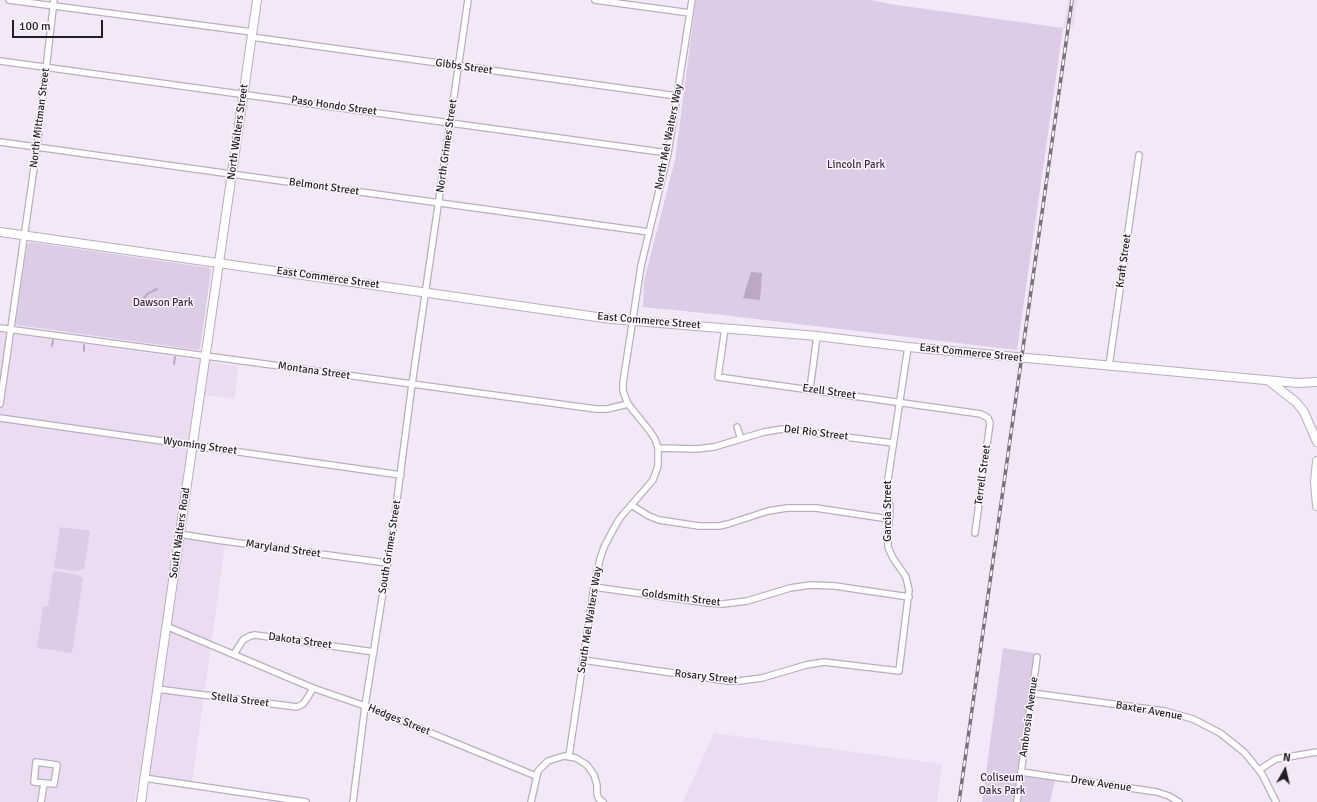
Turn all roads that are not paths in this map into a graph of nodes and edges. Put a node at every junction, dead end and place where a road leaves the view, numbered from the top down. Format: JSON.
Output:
{"nodes":[{"id":1,"x":9,"y":0,"type":"edge"},
{"id":2,"x":257,"y":0,"type":"edge"},
{"id":3,"x":468,"y":0,"type":"edge"},
{"id":4,"x":595,"y":0,"type":"edge"},
{"id":5,"x":692,"y":0,"type":"edge"},
{"id":6,"x":54,"y":2,"type":"edge"},
{"id":7,"x":690,"y":13,"type":"junction"},
{"id":8,"x":252,"y":34,"type":"junction"},
{"id":9,"x":0,"y":61,"type":"edge"},
{"id":10,"x":459,"y":67,"type":"junction"},
{"id":11,"x":46,"y":68,"type":"junction"},
{"id":12,"x":243,"y":94,"type":"junction"},
{"id":13,"x":677,"y":96,"type":"junction"},
{"id":14,"x":451,"y":123,"type":"junction"},
{"id":15,"x":0,"y":142,"type":"edge"},
{"id":16,"x":37,"y":147,"type":"junction"},
{"id":17,"x":668,"y":153,"type":"junction"},
{"id":18,"x":1139,"y":155,"type":"dead end"},
{"id":19,"x":232,"y":174,"type":"junction"},
{"id":20,"x":439,"y":202,"type":"junction"},
{"id":21,"x":0,"y":232,"type":"edge"},
{"id":22,"x":649,"y":232,"type":"junction"},
{"id":23,"x":24,"y":236,"type":"junction"},
{"id":24,"x":218,"y":263,"type":"junction"},
{"id":25,"x":425,"y":292,"type":"junction"},
{"id":26,"x":632,"y":320,"type":"junction"},
{"id":27,"x":0,"y":328,"type":"edge"},
{"id":28,"x":725,"y":328,"type":"junction"},
{"id":29,"x":10,"y":329,"type":"junction"},
{"id":30,"x":817,"y":336,"type":"junction"},
{"id":31,"x":908,"y":347,"type":"junction"},
{"id":32,"x":205,"y":356,"type":"junction"},
{"id":33,"x":1110,"y":366,"type":"junction"},
{"id":34,"x":1268,"y":381,"type":"junction"},
{"id":35,"x":1317,"y":382,"type":"edge"},
{"id":36,"x":412,"y":384,"type":"junction"},
{"id":37,"x":1301,"y":384,"type":"junction"},
{"id":38,"x":1317,"y":388,"type":"edge"},
{"id":39,"x":810,"y":390,"type":"junction"},
{"id":40,"x":900,"y":402,"type":"junction"},
{"id":41,"x":0,"y":404,"type":"edge"},
{"id":42,"x":628,"y":404,"type":"junction"},
{"id":43,"x":0,"y":418,"type":"edge"},
{"id":44,"x":988,"y":418,"type":"joint"},
{"id":45,"x":737,"y":427,"type":"dead end"},
{"id":46,"x":741,"y":439,"type":"junction"},
{"id":47,"x":1317,"y":442,"type":"edge"},
{"id":48,"x":892,"y":443,"type":"junction"},
{"id":49,"x":192,"y":445,"type":"junction"},
{"id":50,"x":658,"y":448,"type":"junction"},
{"id":51,"x":1317,"y":461,"type":"edge"},
{"id":52,"x":401,"y":475,"type":"junction"},
{"id":53,"x":631,"y":505,"type":"junction"},
{"id":54,"x":1317,"y":506,"type":"edge"},
{"id":55,"x":889,"y":519,"type":"junction"},
{"id":56,"x":975,"y":533,"type":"dead end"},
{"id":57,"x":179,"y":534,"type":"junction"},
{"id":58,"x":387,"y":563,"type":"junction"},
{"id":59,"x":594,"y":586,"type":"junction"},
{"id":60,"x":909,"y":597,"type":"junction"},
{"id":61,"x":166,"y":626,"type":"junction"},
{"id":62,"x":374,"y":652,"type":"junction"},
{"id":63,"x":234,"y":654,"type":"junction"},
{"id":64,"x":1037,"y":657,"type":"dead end"},
{"id":65,"x":583,"y":660,"type":"junction"},
{"id":66,"x":899,"y":671,"type":"joint"},
{"id":67,"x":313,"y":688,"type":"junction"},
{"id":68,"x":157,"y":689,"type":"junction"},
{"id":69,"x":1032,"y":693,"type":"junction"},
{"id":70,"x":365,"y":706,"type":"junction"},
{"id":71,"x":1317,"y":752,"type":"edge"},
{"id":72,"x":569,"y":756,"type":"junction"},
{"id":73,"x":1259,"y":770,"type":"junction"},
{"id":74,"x":1021,"y":772,"type":"junction"},
{"id":75,"x":536,"y":776,"type":"junction"},
{"id":76,"x":144,"y":778,"type":"junction"},
{"id":77,"x":44,"y":783,"type":"junction"},
{"id":78,"x":599,"y":801,"type":"edge"},
{"id":79,"x":42,"y":802,"type":"edge"},
{"id":80,"x":140,"y":802,"type":"edge"},
{"id":81,"x":306,"y":802,"type":"edge"},
{"id":82,"x":353,"y":802,"type":"edge"},
{"id":83,"x":531,"y":802,"type":"edge"},
{"id":84,"x":1017,"y":802,"type":"edge"},
{"id":85,"x":1179,"y":802,"type":"edge"},
{"id":86,"x":1276,"y":802,"type":"edge"}],
"edges":[{"from":1,"to":6,"type":"street","name":"Gibbs Street"},
{"from":2,"to":8,"type":"main road","name":"North Walters Street"},
{"from":3,"to":10,"type":"street","name":"North Grimes Street"},
{"from":4,"to":7,"type":"street"},
{"from":5,"to":7,"type":"street","name":"North Mel Waiters Way"},
{"from":6,"to":8,"type":"street","name":"Gibbs Street"},
{"from":6,"to":11,"type":"street","name":"North Mittman Street"},
{"from":7,"to":13,"type":"street","name":"North Mel Waiters Way"},
{"from":8,"to":10,"type":"street","name":"Gibbs Street"},
{"from":8,"to":12,"type":"main road","name":"North Walters Street"},
{"from":9,"to":11,"type":"street","name":"Paso Hondo Street"},
{"from":10,"to":13,"type":"street","name":"Gibbs Street"},
{"from":10,"to":14,"type":"street","name":"North Grimes Street"},
{"from":11,"to":12,"type":"street","name":"Paso Hondo Street"},
{"from":11,"to":16,"type":"street","name":"North Mittman Street"},
{"from":12,"to":14,"type":"street","name":"Paso Hondo Street"},
{"from":12,"to":19,"type":"main road","name":"North Walters Street"},
{"from":13,"to":17,"type":"street","name":"North Mel Waiters Way"},
{"from":14,"to":17,"type":"street","name":"Paso Hondo Street"},
{"from":14,"to":20,"type":"street","name":"North Grimes Street"},
{"from":15,"to":16,"type":"street","name":"Belmont Street"},
{"from":16,"to":19,"type":"street","name":"Belmont Street"},
{"from":16,"to":23,"type":"street","name":"North Mittman Street"},
{"from":17,"to":22,"type":"street","name":"North Mel Waiters Way"},
{"from":18,"to":33,"type":"street","name":"Kraft Street"},
{"from":19,"to":20,"type":"street","name":"Belmont Street"},
{"from":19,"to":24,"type":"main road","name":"North Walters Street"},
{"from":20,"to":22,"type":"street","name":"Belmont Street"},
{"from":20,"to":25,"type":"street","name":"North Grimes Street"},
{"from":21,"to":23,"type":"main road","name":"East Commerce Street"},
{"from":22,"to":26,"type":"street","name":"North Mel Waiters Way"},
{"from":23,"to":24,"type":"main road","name":"East Commerce Street"},
{"from":23,"to":29,"type":"street","name":"North Mittman Street"},
{"from":24,"to":25,"type":"main road","name":"East Commerce Street"},
{"from":24,"to":32,"type":"main road","name":"South Walters Road"},
{"from":25,"to":26,"type":"main road","name":"East Commerce Street"},
{"from":25,"to":36,"type":"street","name":"South Grimes Street"},
{"from":26,"to":28,"type":"main road","name":"East Commerce Street"},
{"from":26,"to":42,"type":"street","name":"South Mel Waiters Way"},
{"from":27,"to":29,"type":"street","name":"Montana Street"},
{"from":28,"to":30,"type":"main road","name":"East Commerce Street"},
{"from":28,"to":39,"type":"street","name":"Ezell Street"},
{"from":29,"to":32,"type":"street","name":"Montana Street"},
{"from":29,"to":41,"type":"street","name":"North Mittman Street"},
{"from":30,"to":31,"type":"main road","name":"East Commerce Street"},
{"from":30,"to":39,"type":"street"},
{"from":31,"to":33,"type":"main road","name":"East Commerce Street"},
{"from":31,"to":40,"type":"street","name":"Garcia Street"},
{"from":32,"to":36,"type":"street","name":"Montana Street"},
{"from":32,"to":49,"type":"main road","name":"South Walters Road"},
{"from":33,"to":34,"type":"main road","name":"East Commerce Street"},
{"from":34,"to":37,"type":"main road","name":"East Commerce Street"},
{"from":34,"to":47,"type":"main road"},
{"from":35,"to":37,"type":"main road","name":"East Commerce Street"},
{"from":36,"to":42,"type":"street","name":"Montana Street"},
{"from":36,"to":52,"type":"street","name":"South Grimes Street"},
{"from":37,"to":38,"type":"main road","name":"East Commerce Street"},
{"from":39,"to":40,"type":"street","name":"Ezell Street"},
{"from":40,"to":44,"type":"street","name":"Ezell Street"},
{"from":40,"to":48,"type":"street","name":"Garcia Street"},
{"from":42,"to":50,"type":"street","name":"South Mel Waiters Way"},
{"from":43,"to":49,"type":"street","name":"Wyoming Street"},
{"from":44,"to":56,"type":"street","name":"Terrell Street"},
{"from":45,"to":46,"type":"street"},
{"from":46,"to":48,"type":"street","name":"Del Rio Street"},
{"from":46,"to":50,"type":"street","name":"Del Rio Street"},
{"from":48,"to":55,"type":"street","name":"Garcia Street"},
{"from":49,"to":52,"type":"street","name":"Wyoming Street"},
{"from":49,"to":57,"type":"main road","name":"South Walters Road"},
{"from":50,"to":53,"type":"street","name":"South Mel Waiters Way"},
{"from":51,"to":54,"type":"main road"},
{"from":52,"to":58,"type":"street","name":"South Grimes Street"},
{"from":53,"to":55,"type":"street"},
{"from":53,"to":59,"type":"street","name":"South Mel Waiters Way"},
{"from":55,"to":60,"type":"street","name":"Garcia Street"},
{"from":57,"to":58,"type":"street","name":"Maryland Street"},
{"from":57,"to":61,"type":"main road","name":"South Walters Road"},
{"from":58,"to":62,"type":"street","name":"South Grimes Street"},
{"from":59,"to":60,"type":"street","name":"Goldsmith Street"},
{"from":59,"to":65,"type":"street","name":"South Mel Waiters Way"},
{"from":60,"to":66,"type":"street","name":"Garcia Street"},
{"from":61,"to":63,"type":"street","name":"Hedges Street"},
{"from":61,"to":68,"type":"main road","name":"South Walters Road"},
{"from":62,"to":63,"type":"street","name":"Dakota Street"},
{"from":62,"to":70,"type":"street","name":"South Grimes Street"},
{"from":63,"to":67,"type":"street","name":"Hedges Street"},
{"from":64,"to":69,"type":"street","name":"Ambrosia Avenue"},
{"from":65,"to":66,"type":"street","name":"Rosary Street"},
{"from":65,"to":72,"type":"street","name":"South Mel Waiters Way"},
{"from":67,"to":68,"type":"street","name":"Stella Street"},
{"from":67,"to":70,"type":"street","name":"Hedges Street"},
{"from":68,"to":76,"type":"main road","name":"South Walters Road"},
{"from":69,"to":73,"type":"street","name":"Baxter Avenue"},
{"from":69,"to":74,"type":"street","name":"Ambrosia Avenue"},
{"from":70,"to":75,"type":"street","name":"Hedges Street"},
{"from":70,"to":82,"type":"street","name":"South Grimes Street"},
{"from":71,"to":73,"type":"street"},
{"from":72,"to":75,"type":"street"},
{"from":72,"to":78,"type":"street"},
{"from":73,"to":86,"type":"street","name":"Baxter Avenue"},
{"from":74,"to":84,"type":"street","name":"Ambrosia Avenue"},
{"from":74,"to":85,"type":"street","name":"Drew Avenue"},
{"from":75,"to":83,"type":"street"},
{"from":76,"to":80,"type":"main road","name":"South Walters Road"},
{"from":76,"to":81,"type":"street"},
{"from":77,"to":77,"type":"street"},
{"from":77,"to":79,"type":"street"}]}
